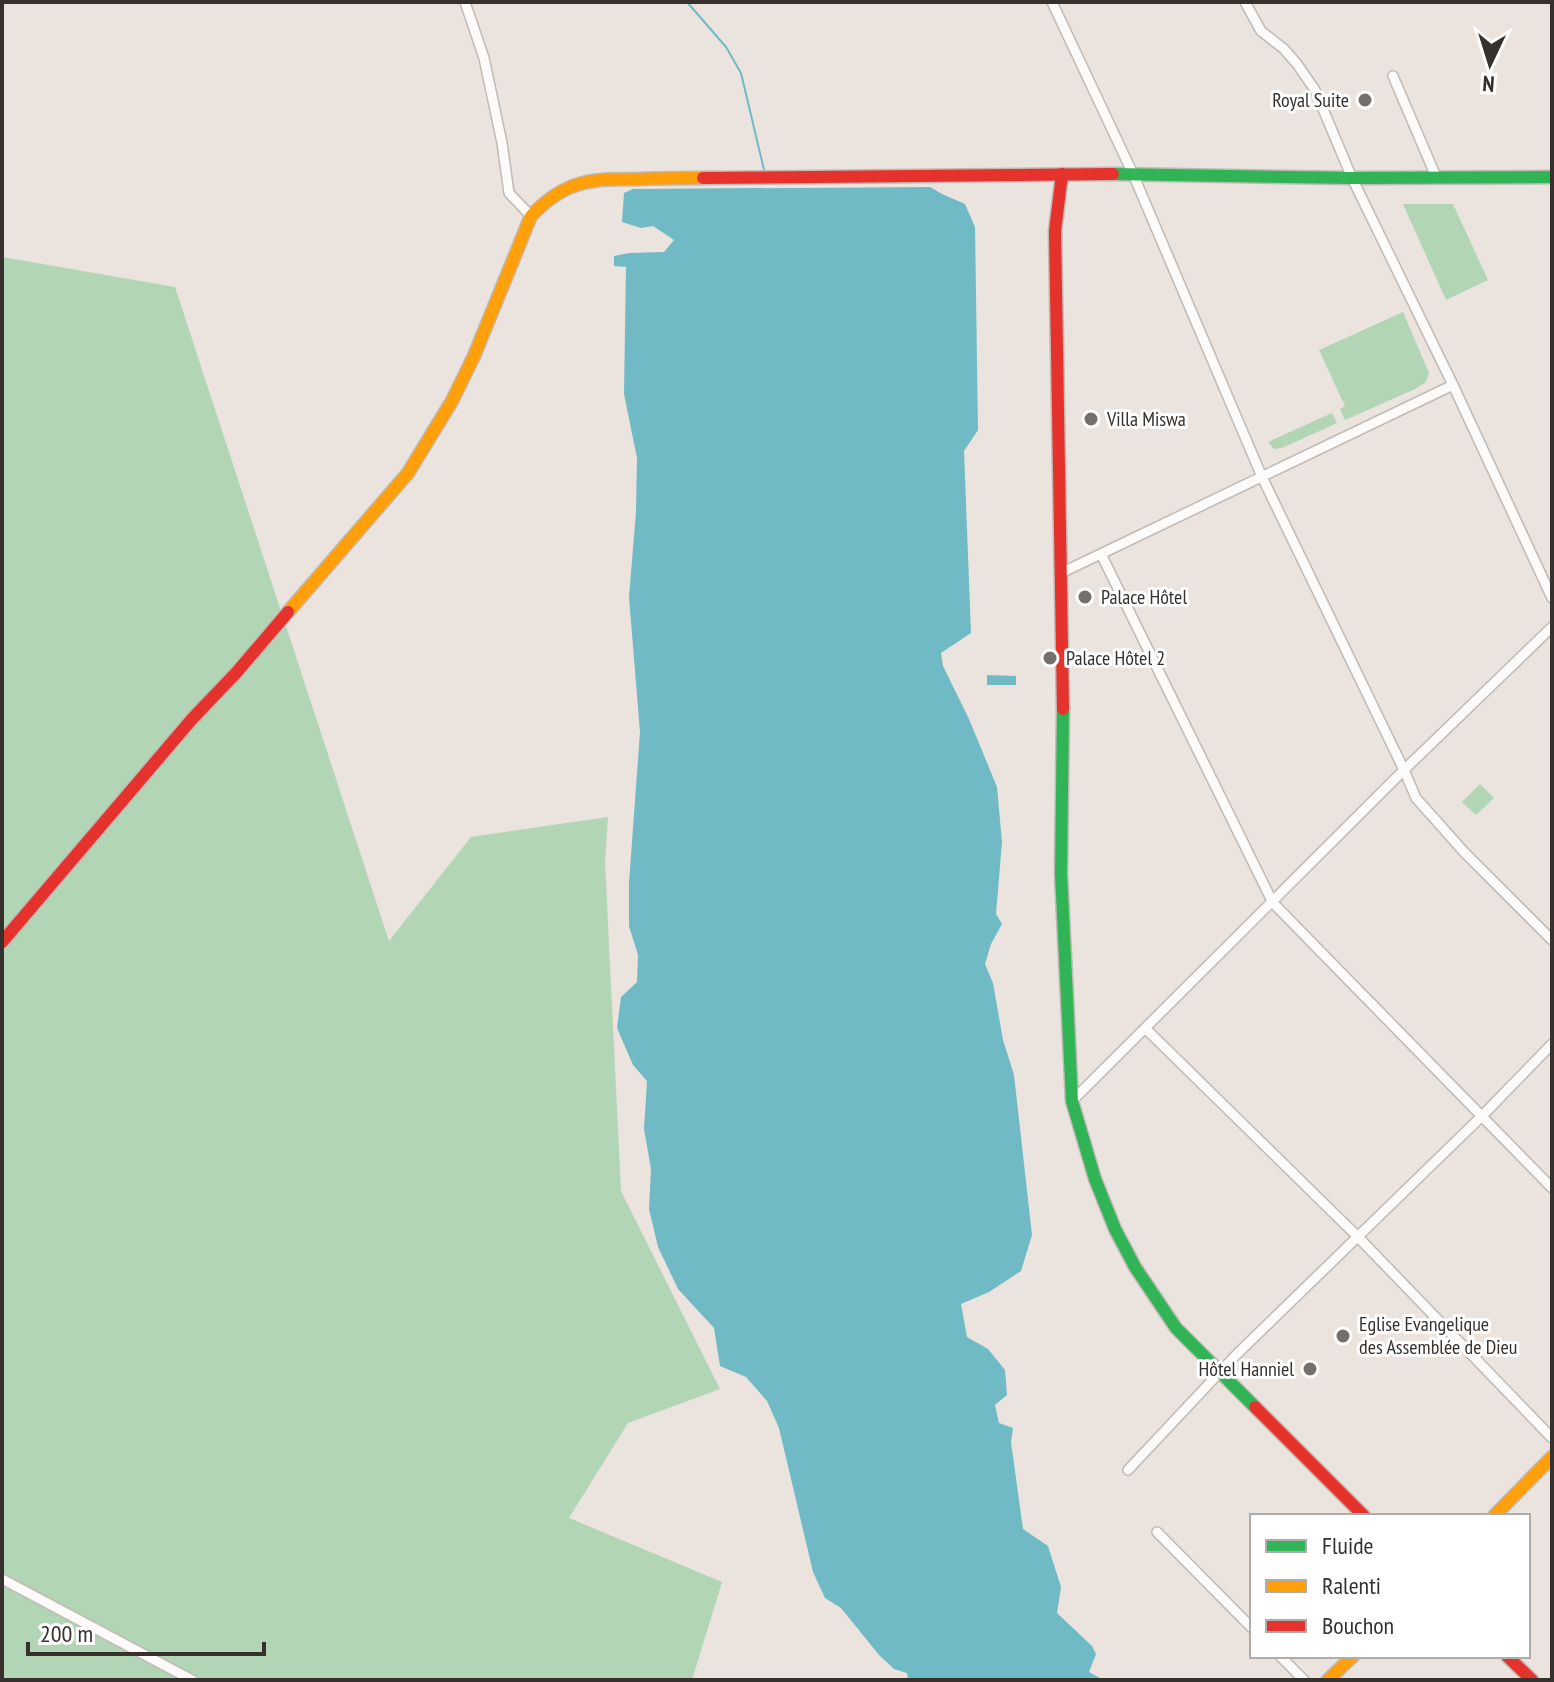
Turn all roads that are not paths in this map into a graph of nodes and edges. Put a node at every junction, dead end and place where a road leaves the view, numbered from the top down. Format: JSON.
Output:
{"nodes":[{"id":1,"x":465,"y":2,"type":"edge"},
{"id":2,"x":1052,"y":2,"type":"edge"},
{"id":3,"x":1245,"y":2,"type":"edge"},
{"id":4,"x":1393,"y":76,"type":"dead end"},
{"id":5,"x":1062,"y":174,"type":"junction"},
{"id":6,"x":1133,"y":174,"type":"junction"},
{"id":7,"x":1552,"y":177,"type":"edge"},
{"id":8,"x":1352,"y":178,"type":"junction"},
{"id":9,"x":1437,"y":179,"type":"junction"},
{"id":10,"x":531,"y":216,"type":"junction"},
{"id":11,"x":1453,"y":385,"type":"junction"},
{"id":12,"x":1262,"y":477,"type":"junction"},
{"id":13,"x":1101,"y":554,"type":"junction"},
{"id":14,"x":1061,"y":573,"type":"junction"},
{"id":15,"x":1552,"y":598,"type":"edge"},
{"id":16,"x":1552,"y":627,"type":"edge"},
{"id":17,"x":1404,"y":770,"type":"junction"},
{"id":18,"x":1273,"y":903,"type":"junction"},
{"id":19,"x":1552,"y":940,"type":"edge"},
{"id":20,"x":2,"y":942,"type":"edge"},
{"id":21,"x":1146,"y":1029,"type":"junction"},
{"id":22,"x":1552,"y":1044,"type":"edge"},
{"id":23,"x":1072,"y":1101,"type":"junction"},
{"id":24,"x":1482,"y":1116,"type":"junction"},
{"id":25,"x":1552,"y":1188,"type":"edge"},
{"id":26,"x":1358,"y":1237,"type":"junction"},
{"id":27,"x":1220,"y":1372,"type":"junction"},
{"id":28,"x":1552,"y":1438,"type":"edge"},
{"id":29,"x":1552,"y":1457,"type":"edge"},
{"id":30,"x":1128,"y":1470,"type":"dead end"},
{"id":31,"x":1362,"y":1514,"type":"edge"},
{"id":32,"x":1496,"y":1514,"type":"edge"},
{"id":33,"x":1157,"y":1532,"type":"dead end"},
{"id":34,"x":2,"y":1579,"type":"edge"},
{"id":35,"x":1250,"y":1626,"type":"edge"},
{"id":36,"x":1282,"y":1658,"type":"edge"},
{"id":37,"x":1351,"y":1658,"type":"edge"},
{"id":38,"x":1509,"y":1658,"type":"edge"},
{"id":39,"x":192,"y":1680,"type":"edge"},
{"id":40,"x":1304,"y":1680,"type":"edge"},
{"id":41,"x":1328,"y":1680,"type":"edge"},
{"id":42,"x":1532,"y":1680,"type":"edge"}],
"edges":[{"from":1,"to":10,"type":"street"},
{"from":2,"to":6,"type":"street"},
{"from":3,"to":8,"type":"street"},
{"from":4,"to":9,"type":"street"},
{"from":5,"to":6,"type":"street"},
{"from":5,"to":10,"type":"street"},
{"from":5,"to":14,"type":"street"},
{"from":6,"to":8,"type":"street"},
{"from":6,"to":12,"type":"street"},
{"from":7,"to":9,"type":"street"},
{"from":8,"to":9,"type":"street"},
{"from":8,"to":11,"type":"street"},
{"from":10,"to":20,"type":"street"},
{"from":11,"to":12,"type":"street"},
{"from":11,"to":15,"type":"street"},
{"from":12,"to":13,"type":"street"},
{"from":12,"to":17,"type":"street"},
{"from":13,"to":14,"type":"street"},
{"from":13,"to":18,"type":"street"},
{"from":14,"to":23,"type":"street"},
{"from":16,"to":17,"type":"street"},
{"from":17,"to":18,"type":"street"},
{"from":17,"to":19,"type":"street"},
{"from":18,"to":21,"type":"street"},
{"from":18,"to":24,"type":"street"},
{"from":21,"to":23,"type":"street"},
{"from":21,"to":26,"type":"street"},
{"from":22,"to":24,"type":"street"},
{"from":23,"to":27,"type":"street"},
{"from":24,"to":25,"type":"street"},
{"from":24,"to":26,"type":"street"},
{"from":26,"to":27,"type":"street"},
{"from":26,"to":28,"type":"street"},
{"from":27,"to":30,"type":"street"},
{"from":27,"to":31,"type":"street"},
{"from":29,"to":32,"type":"street"},
{"from":33,"to":35,"type":"street"},
{"from":34,"to":39,"type":"street"},
{"from":36,"to":40,"type":"street"},
{"from":37,"to":41,"type":"street"},
{"from":38,"to":42,"type":"street"}]}
